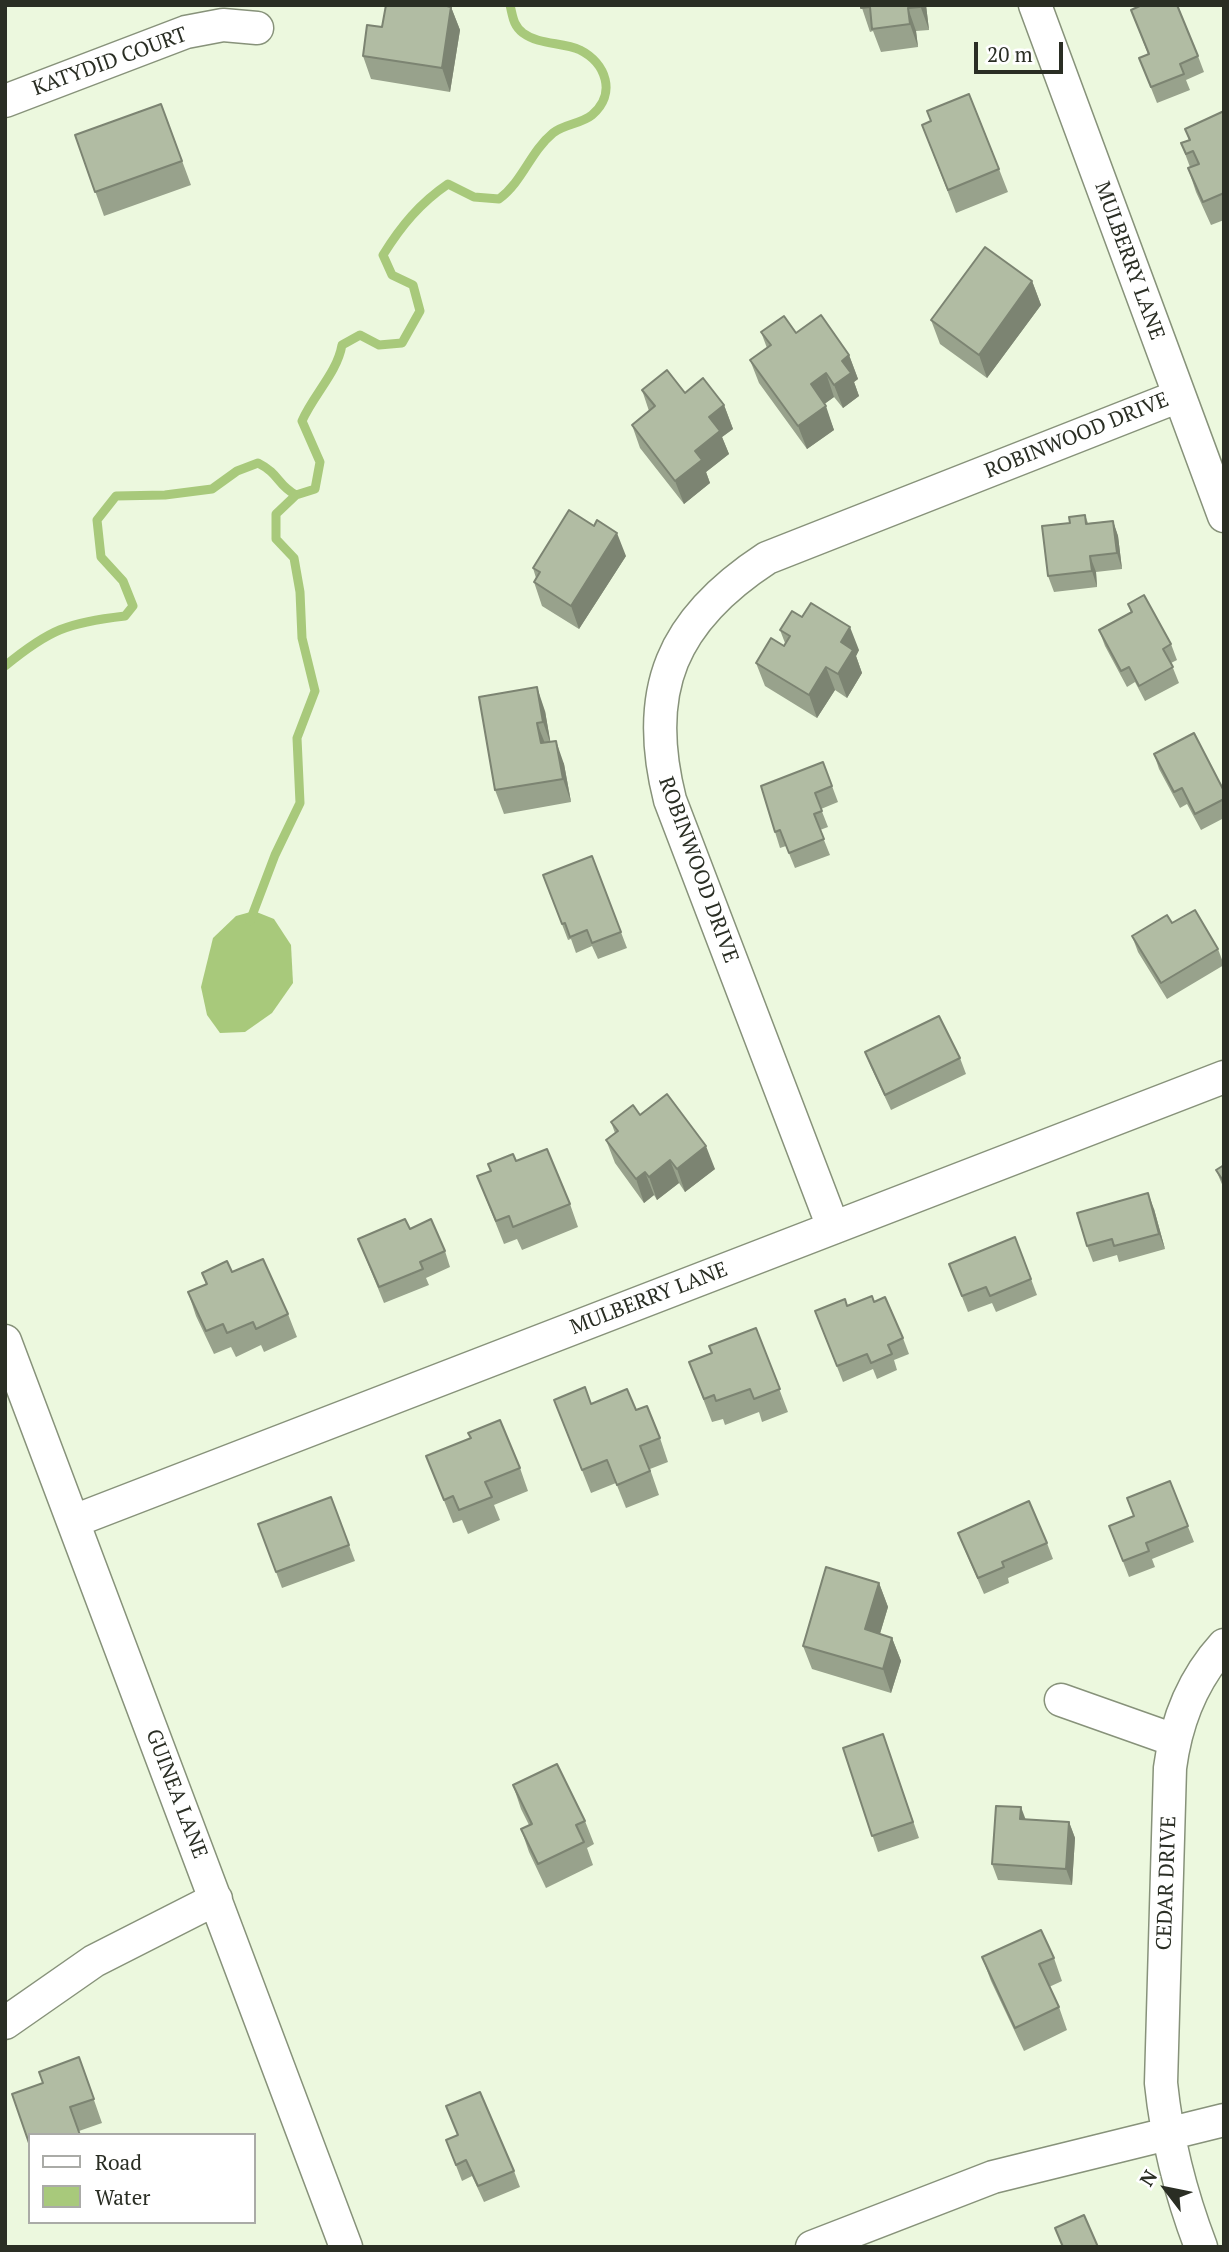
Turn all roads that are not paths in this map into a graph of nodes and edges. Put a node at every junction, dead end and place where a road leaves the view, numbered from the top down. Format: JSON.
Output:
{"nodes":[{"id":1,"x":1035,"y":5,"type":"edge"},
{"id":2,"x":257,"y":28,"type":"dead end"},
{"id":3,"x":5,"y":101,"type":"edge"},
{"id":4,"x":1179,"y":396,"type":"junction"},
{"id":5,"x":1224,"y":516,"type":"edge"},
{"id":6,"x":1224,"y":1077,"type":"edge"},
{"id":7,"x":834,"y":1227,"type":"junction"},
{"id":8,"x":5,"y":1341,"type":"edge"},
{"id":9,"x":74,"y":1521,"type":"junction"},
{"id":10,"x":1224,"y":1645,"type":"edge"},
{"id":11,"x":1061,"y":1700,"type":"dead end"},
{"id":12,"x":1174,"y":1740,"type":"junction"},
{"id":13,"x":216,"y":1899,"type":"junction"},
{"id":14,"x":5,"y":2022,"type":"edge"},
{"id":15,"x":1224,"y":2120,"type":"edge"},
{"id":16,"x":1166,"y":2134,"type":"junction"},
{"id":17,"x":346,"y":2247,"type":"edge"},
{"id":18,"x":812,"y":2247,"type":"edge"},
{"id":19,"x":1201,"y":2247,"type":"edge"}],
"edges":[{"from":1,"to":4,"type":"street","name":"MULBERRY LANE"},
{"from":2,"to":3,"type":"street","name":"KATYDID COURT"},
{"from":4,"to":5,"type":"street","name":"MULBERRY LANE"},
{"from":4,"to":7,"type":"street","name":"ROBINWOOD DRIVE"},
{"from":6,"to":7,"type":"street","name":"MULBERRY LANE"},
{"from":7,"to":9,"type":"street","name":"MULBERRY LANE"},
{"from":8,"to":9,"type":"street","name":"GUINEA LANE"},
{"from":9,"to":13,"type":"street","name":"GUINEA LANE"},
{"from":10,"to":12,"type":"street","name":"CEDAR DRIVE"},
{"from":11,"to":12,"type":"street"},
{"from":12,"to":16,"type":"street","name":"CEDAR DRIVE"},
{"from":13,"to":14,"type":"street"},
{"from":13,"to":17,"type":"street","name":"GUINEA LANE"},
{"from":15,"to":16,"type":"street"},
{"from":16,"to":18,"type":"street"},
{"from":16,"to":19,"type":"street","name":"CEDAR DRIVE"}]}
